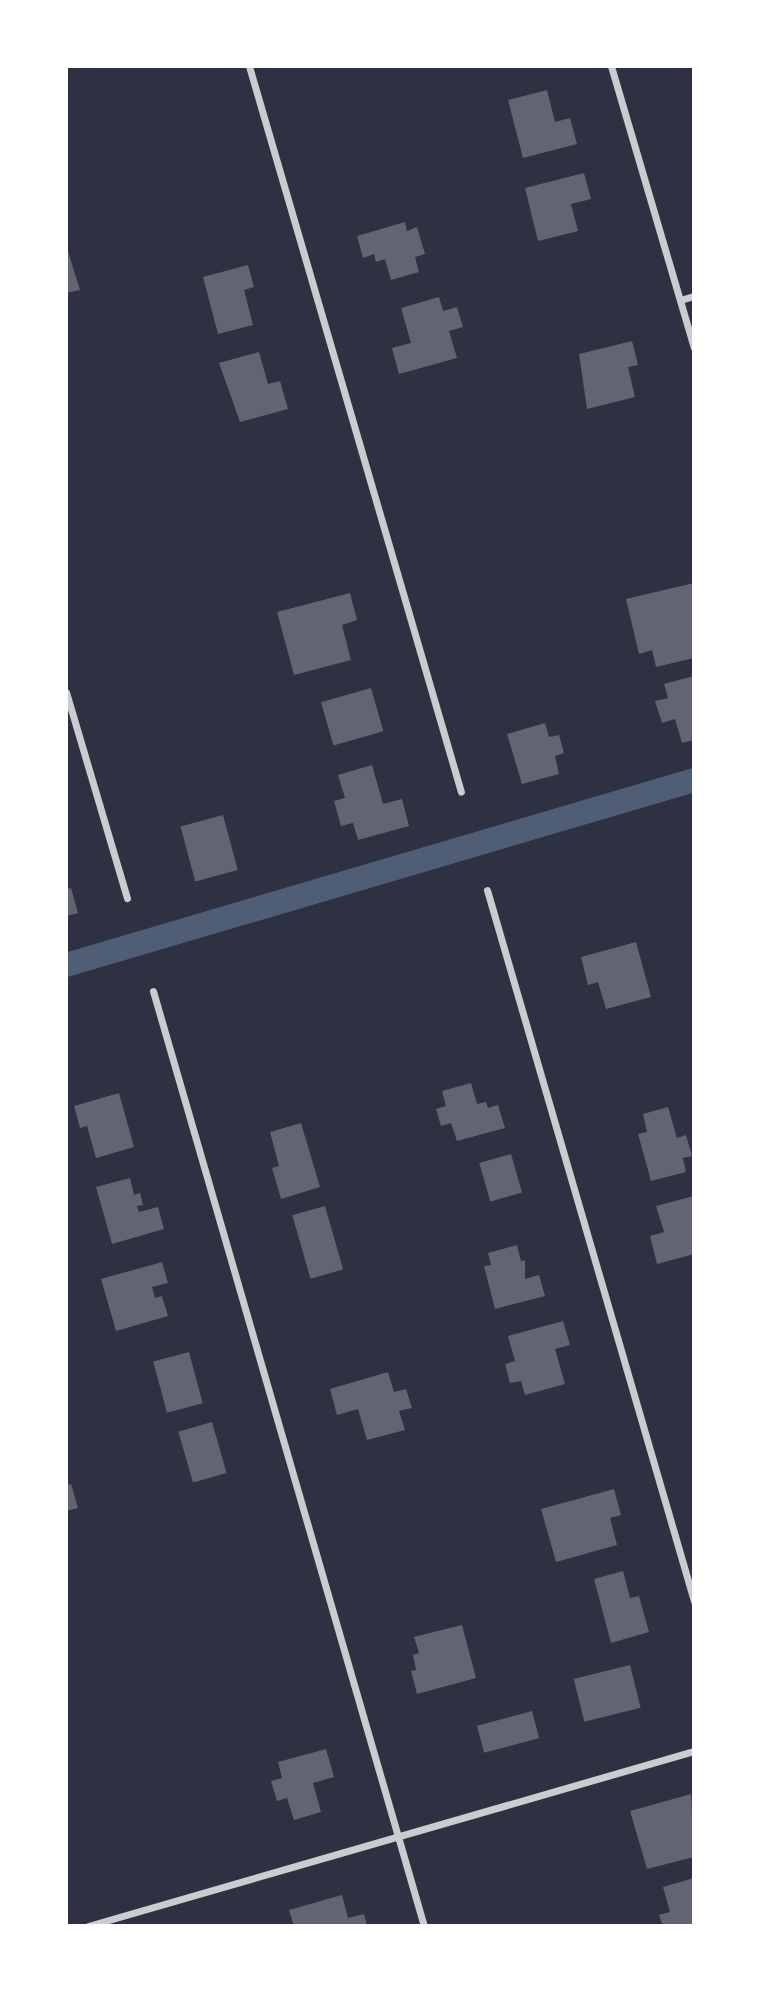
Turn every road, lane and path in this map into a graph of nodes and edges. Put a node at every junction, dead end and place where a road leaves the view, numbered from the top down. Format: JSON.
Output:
{"nodes":[{"id":1,"x":249,"y":66,"type":"edge"},
{"id":2,"x":611,"y":66,"type":"edge"},
{"id":3,"x":694,"y":296,"type":"edge"},
{"id":4,"x":680,"y":300,"type":"junction"},
{"id":5,"x":694,"y":348,"type":"edge"},
{"id":6,"x":66,"y":692,"type":"edge"},
{"id":7,"x":461,"y":792,"type":"dead end"},
{"id":8,"x":487,"y":890,"type":"dead end"},
{"id":9,"x":127,"y":898,"type":"dead end"},
{"id":10,"x":153,"y":990,"type":"dead end"},
{"id":11,"x":694,"y":1601,"type":"edge"},
{"id":12,"x":694,"y":1751,"type":"edge"},
{"id":13,"x":399,"y":1837,"type":"junction"},
{"id":14,"x":88,"y":1926,"type":"edge"},
{"id":15,"x":424,"y":1926,"type":"edge"}],
"edges":[{"from":1,"to":7,"type":"street"},
{"from":2,"to":4,"type":"street"},
{"from":3,"to":4,"type":"street"},
{"from":4,"to":5,"type":"street"},
{"from":6,"to":9,"type":"street"},
{"from":8,"to":11,"type":"street"},
{"from":10,"to":13,"type":"street"},
{"from":12,"to":13,"type":"street"},
{"from":13,"to":14,"type":"street"},
{"from":13,"to":15,"type":"street"}]}
